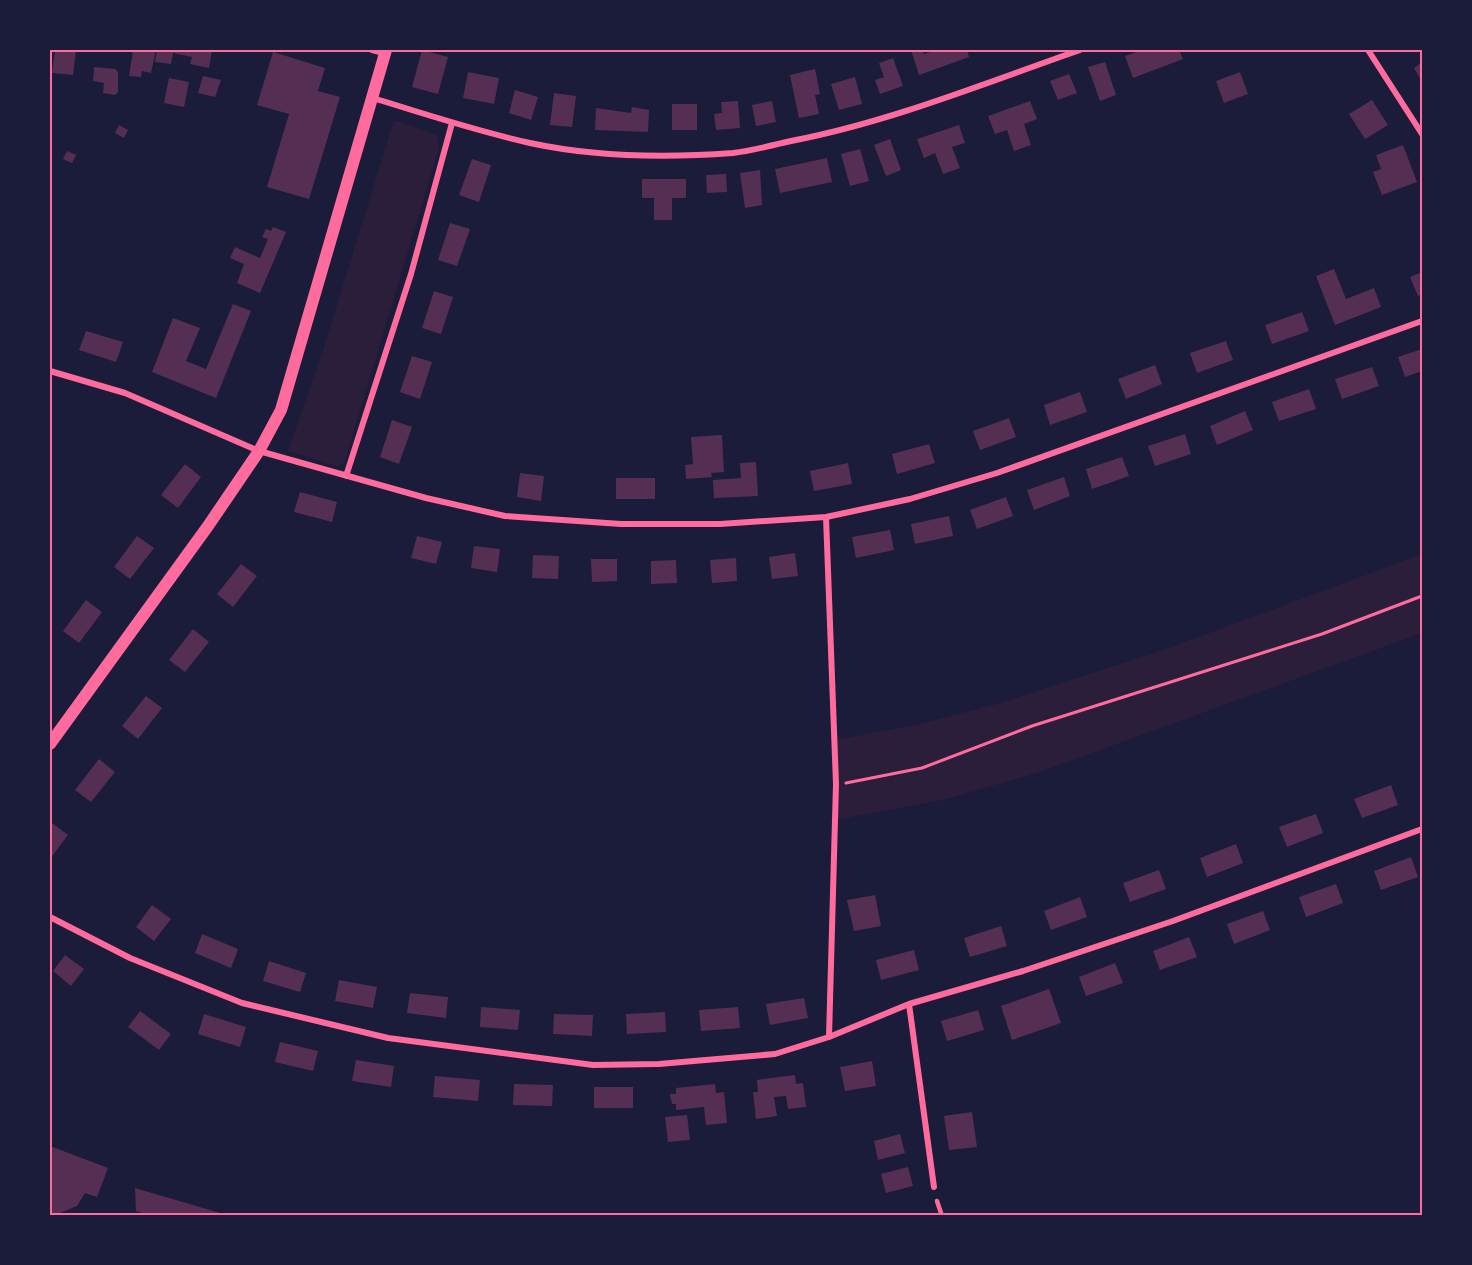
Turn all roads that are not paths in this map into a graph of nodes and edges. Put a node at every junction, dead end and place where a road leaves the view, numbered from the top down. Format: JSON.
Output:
{"nodes":[{"id":1,"x":372,"y":50,"type":"edge"},
{"id":2,"x":1080,"y":50,"type":"edge"},
{"id":3,"x":1368,"y":50,"type":"edge"},
{"id":4,"x":385,"y":51,"type":"edge"},
{"id":5,"x":373,"y":98,"type":"junction"},
{"id":6,"x":452,"y":123,"type":"junction"},
{"id":7,"x":1422,"y":134,"type":"edge"},
{"id":8,"x":1422,"y":321,"type":"edge"},
{"id":9,"x":50,"y":371,"type":"edge"},
{"id":10,"x":259,"y":451,"type":"junction"},
{"id":11,"x":346,"y":476,"type":"junction"},
{"id":12,"x":826,"y":517,"type":"junction"},
{"id":13,"x":50,"y":744,"type":"edge"},
{"id":14,"x":1422,"y":829,"type":"edge"},
{"id":15,"x":50,"y":918,"type":"edge"},
{"id":16,"x":909,"y":1004,"type":"junction"},
{"id":17,"x":829,"y":1037,"type":"junction"},
{"id":18,"x":934,"y":1187,"type":"dead end"},
{"id":19,"x":938,"y":1201,"type":"dead end"},
{"id":20,"x":942,"y":1215,"type":"edge"}],
"edges":[{"from":1,"to":4,"type":"street"},
{"from":2,"to":6,"type":"street"},
{"from":3,"to":7,"type":"street"},
{"from":4,"to":5,"type":"main road"},
{"from":5,"to":6,"type":"street"},
{"from":5,"to":10,"type":"main road"},
{"from":6,"to":11,"type":"street"},
{"from":8,"to":12,"type":"street"},
{"from":9,"to":10,"type":"street"},
{"from":10,"to":11,"type":"street"},
{"from":10,"to":13,"type":"main road"},
{"from":11,"to":12,"type":"street"},
{"from":12,"to":17,"type":"street"},
{"from":14,"to":16,"type":"street"},
{"from":15,"to":17,"type":"street"},
{"from":16,"to":17,"type":"street"},
{"from":16,"to":18,"type":"street"},
{"from":19,"to":20,"type":"lane"}]}
